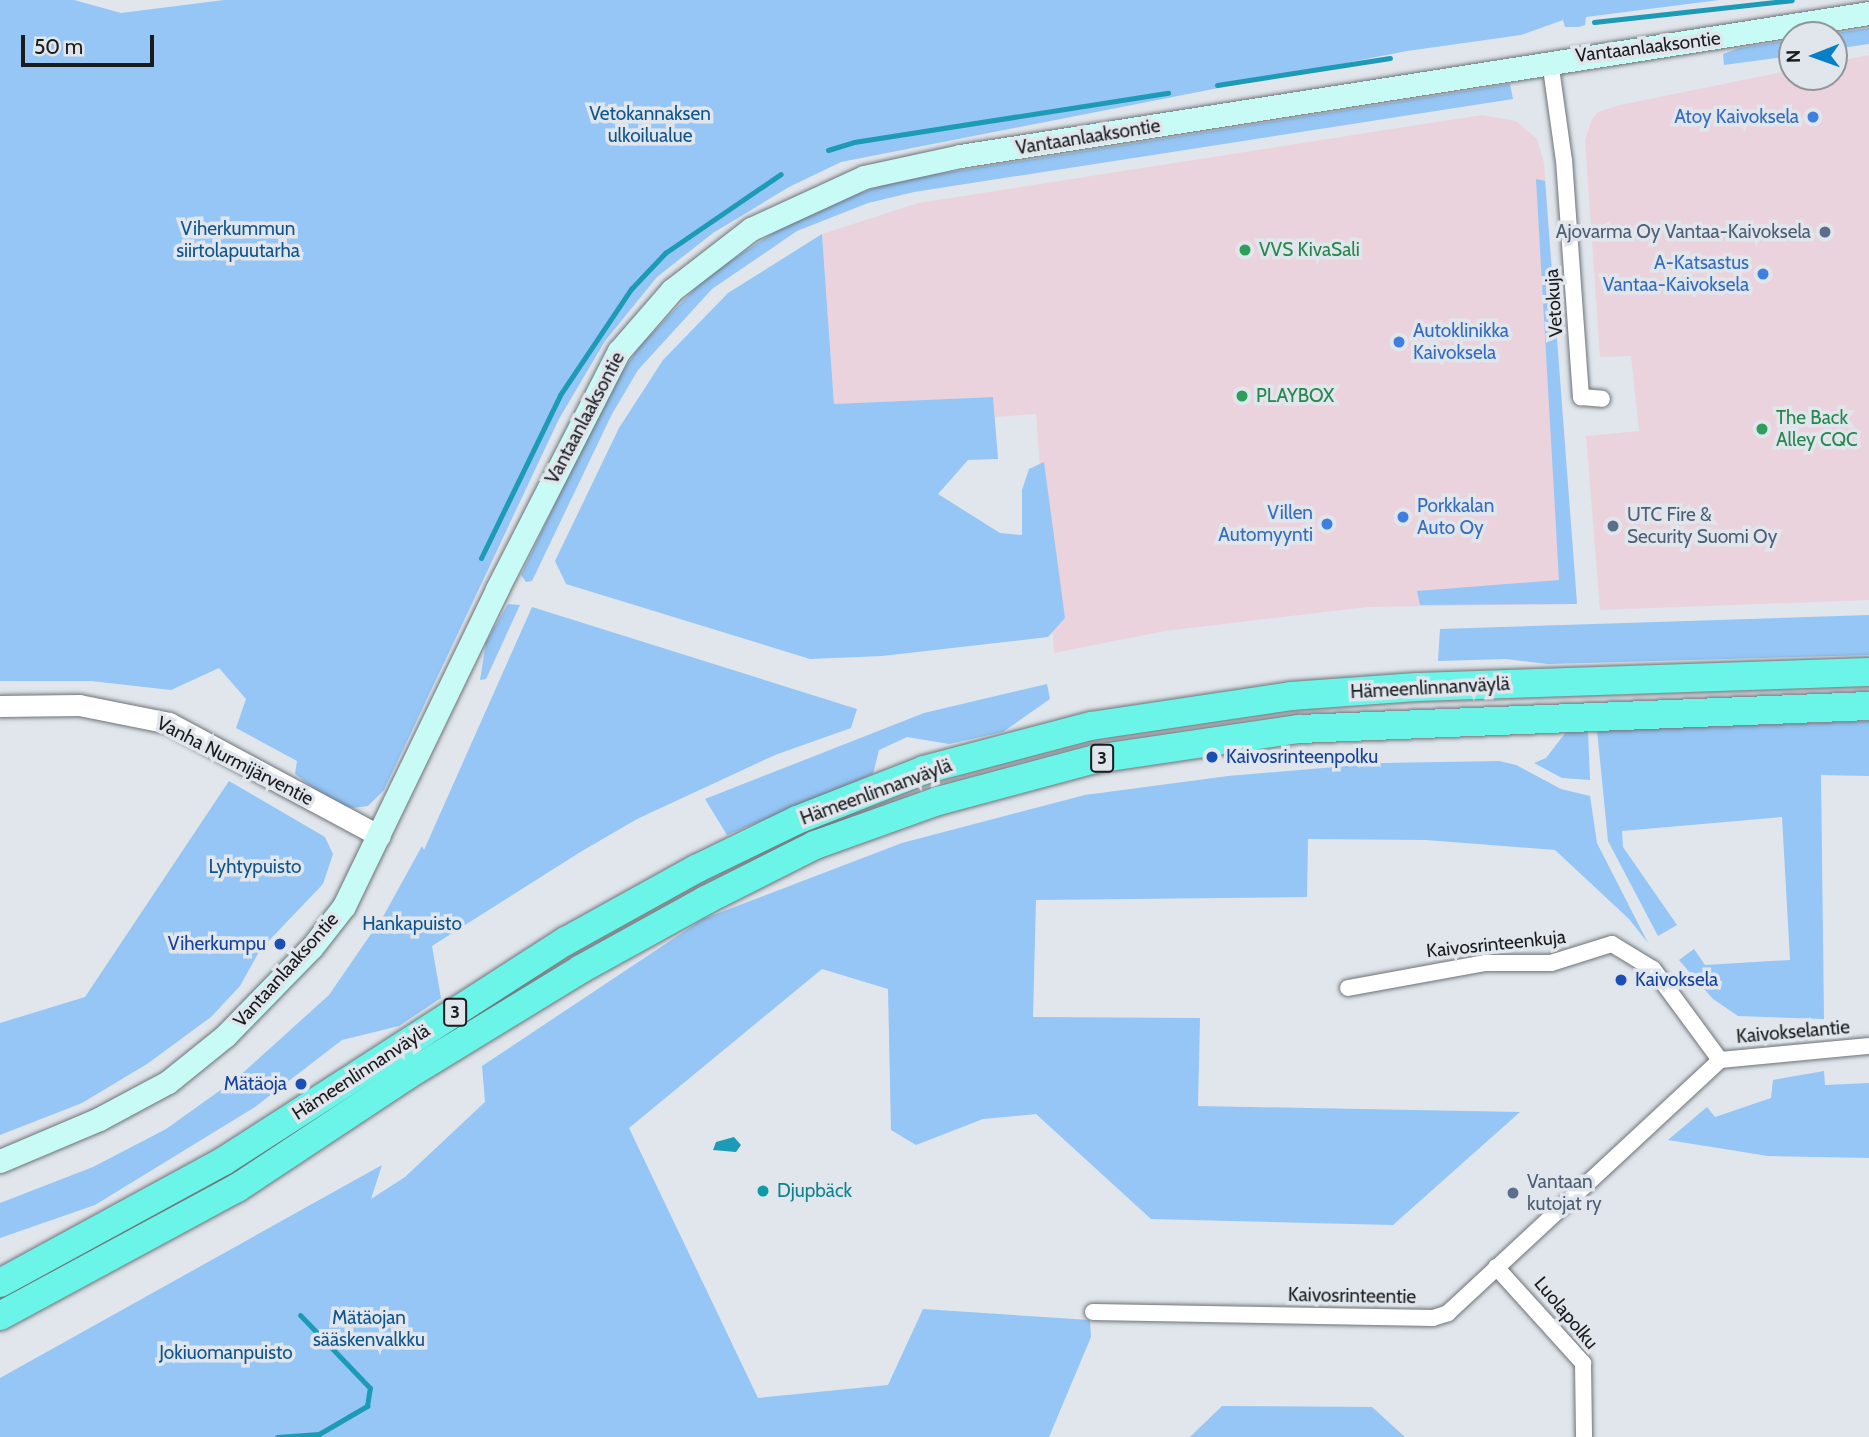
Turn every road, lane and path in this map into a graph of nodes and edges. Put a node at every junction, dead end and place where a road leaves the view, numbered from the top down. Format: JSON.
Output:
{"nodes":[{"id":1,"x":1869,"y":13,"type":"edge"},
{"id":2,"x":1550,"y":61,"type":"junction"},
{"id":3,"x":1602,"y":399,"type":"dead end"},
{"id":4,"x":1869,"y":671,"type":"edge"},
{"id":5,"x":0,"y":706,"type":"edge"},
{"id":6,"x":1869,"y":706,"type":"edge"},
{"id":7,"x":380,"y":836,"type":"junction"},
{"id":8,"x":1348,"y":989,"type":"dead end"},
{"id":9,"x":1869,"y":1046,"type":"edge"},
{"id":10,"x":1720,"y":1060,"type":"junction"},
{"id":11,"x":0,"y":1161,"type":"edge"},
{"id":12,"x":1496,"y":1267,"type":"junction"},
{"id":13,"x":0,"y":1283,"type":"edge"},
{"id":14,"x":1093,"y":1312,"type":"dead end"},
{"id":15,"x":0,"y":1316,"type":"edge"},
{"id":16,"x":1584,"y":1437,"type":"edge"}],
"edges":[{"from":1,"to":2,"type":"main road","name":"Vantaanlaaksontie"},
{"from":2,"to":3,"type":"street","name":"Vetokuja"},
{"from":2,"to":7,"type":"main road","name":"Vantaanlaaksontie"},
{"from":4,"to":13,"type":"highway","name":"Hämeenlinnanväylä","number":"3"},
{"from":5,"to":7,"type":"street","name":"Vanha Nurmijärventie"},
{"from":6,"to":15,"type":"highway","name":"Hämeenlinnanväylä","number":"3"},
{"from":7,"to":11,"type":"main road","name":"Vantaanlaaksontie"},
{"from":8,"to":10,"type":"street","name":"Kaivosrinteenkuja"},
{"from":9,"to":10,"type":"street","name":"Kaivokselantie"},
{"from":10,"to":12,"type":"street","name":"Kaivosrinteentie"},
{"from":12,"to":14,"type":"street","name":"Kaivosrinteentie"},
{"from":12,"to":16,"type":"street","name":"Luolapolku"}]}
